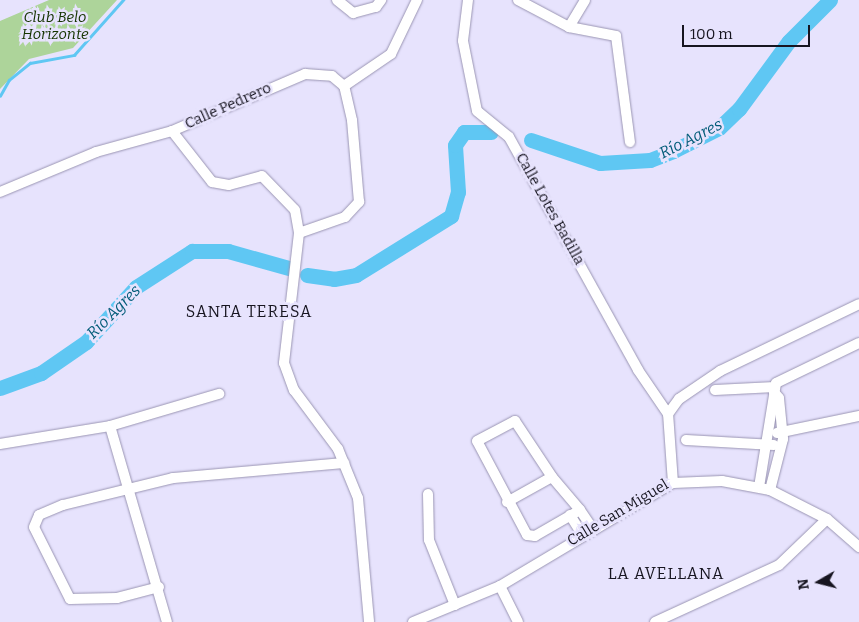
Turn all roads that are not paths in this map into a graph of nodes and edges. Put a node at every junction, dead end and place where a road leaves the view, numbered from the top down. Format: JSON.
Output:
{"nodes":[{"id":1,"x":337,"y":0,"type":"edge"},
{"id":2,"x":381,"y":0,"type":"edge"},
{"id":3,"x":416,"y":0,"type":"edge"},
{"id":4,"x":468,"y":0,"type":"edge"},
{"id":5,"x":518,"y":0,"type":"edge"},
{"id":6,"x":585,"y":0,"type":"edge"},
{"id":7,"x":569,"y":26,"type":"junction"},
{"id":8,"x":344,"y":86,"type":"junction"},
{"id":9,"x":172,"y":131,"type":"junction"},
{"id":10,"x":630,"y":142,"type":"dead end"},
{"id":11,"x":0,"y":192,"type":"edge"},
{"id":12,"x":299,"y":234,"type":"junction"},
{"id":13,"x":859,"y":304,"type":"edge"},
{"id":14,"x":859,"y":343,"type":"edge"},
{"id":15,"x":714,"y":390,"type":"dead end"},
{"id":16,"x":774,"y":390,"type":"junction"},
{"id":17,"x":219,"y":394,"type":"dead end"},
{"id":18,"x":668,"y":414,"type":"junction"},
{"id":19,"x":859,"y":416,"type":"edge"},
{"id":20,"x":110,"y":426,"type":"junction"},
{"id":21,"x":770,"y":438,"type":"junction"},
{"id":22,"x":782,"y":439,"type":"junction"},
{"id":23,"x":686,"y":440,"type":"dead end"},
{"id":24,"x":0,"y":444,"type":"edge"},
{"id":25,"x":344,"y":463,"type":"junction"},
{"id":26,"x":552,"y":476,"type":"junction"},
{"id":27,"x":673,"y":483,"type":"junction"},
{"id":28,"x":758,"y":488,"type":"junction"},
{"id":29,"x":770,"y":490,"type":"junction"},
{"id":30,"x":127,"y":491,"type":"junction"},
{"id":31,"x":428,"y":494,"type":"dead end"},
{"id":32,"x":507,"y":502,"type":"junction"},
{"id":33,"x":580,"y":510,"type":"junction"},
{"id":34,"x":570,"y":515,"type":"junction"},
{"id":35,"x":827,"y":519,"type":"junction"},
{"id":36,"x":592,"y":528,"type":"junction"},
{"id":37,"x":582,"y":534,"type":"junction"},
{"id":38,"x":859,"y":547,"type":"edge"},
{"id":39,"x":500,"y":586,"type":"junction"},
{"id":40,"x":159,"y":587,"type":"junction"},
{"id":41,"x":456,"y":605,"type":"junction"},
{"id":42,"x":167,"y":622,"type":"edge"},
{"id":43,"x":369,"y":622,"type":"edge"},
{"id":44,"x":413,"y":622,"type":"edge"},
{"id":45,"x":518,"y":622,"type":"edge"},
{"id":46,"x":656,"y":622,"type":"edge"}],
"edges":[{"from":1,"to":2,"type":"street"},
{"from":3,"to":8,"type":"street"},
{"from":4,"to":18,"type":"street","name":"Calle Lotes Badilla"},
{"from":5,"to":7,"type":"street"},
{"from":6,"to":7,"type":"street"},
{"from":7,"to":10,"type":"street"},
{"from":8,"to":9,"type":"street","name":"Calle Pedrero"},
{"from":8,"to":12,"type":"street"},
{"from":9,"to":11,"type":"street","name":"Calle Pedrero"},
{"from":9,"to":12,"type":"street"},
{"from":12,"to":25,"type":"street"},
{"from":13,"to":18,"type":"street"},
{"from":14,"to":16,"type":"street"},
{"from":15,"to":16,"type":"street"},
{"from":16,"to":21,"type":"street"},
{"from":16,"to":22,"type":"street"},
{"from":17,"to":20,"type":"street"},
{"from":18,"to":27,"type":"street","name":"Calle San Miguel"},
{"from":19,"to":22,"type":"street"},
{"from":20,"to":24,"type":"street"},
{"from":20,"to":30,"type":"street"},
{"from":21,"to":22,"type":"street"},
{"from":21,"to":23,"type":"street"},
{"from":21,"to":28,"type":"street"},
{"from":22,"to":29,"type":"street"},
{"from":25,"to":30,"type":"street"},
{"from":25,"to":43,"type":"street"},
{"from":26,"to":32,"type":"street"},
{"from":26,"to":32,"type":"street"},
{"from":26,"to":33,"type":"street"},
{"from":27,"to":28,"type":"street"},
{"from":27,"to":36,"type":"street","name":"Calle San Miguel"},
{"from":28,"to":29,"type":"street"},
{"from":29,"to":35,"type":"street"},
{"from":30,"to":40,"type":"street"},
{"from":30,"to":40,"type":"street"},
{"from":31,"to":41,"type":"street"},
{"from":32,"to":34,"type":"street"},
{"from":33,"to":34,"type":"street"},
{"from":33,"to":36,"type":"street"},
{"from":34,"to":37,"type":"street"},
{"from":35,"to":38,"type":"street"},
{"from":35,"to":46,"type":"street"},
{"from":36,"to":37,"type":"street","name":"Calle San Miguel"},
{"from":37,"to":39,"type":"street","name":"Calle San Miguel"},
{"from":39,"to":41,"type":"street","name":"Calle San Miguel"},
{"from":39,"to":45,"type":"street"},
{"from":40,"to":42,"type":"street"},
{"from":41,"to":44,"type":"street","name":"Calle San Miguel"}]}
